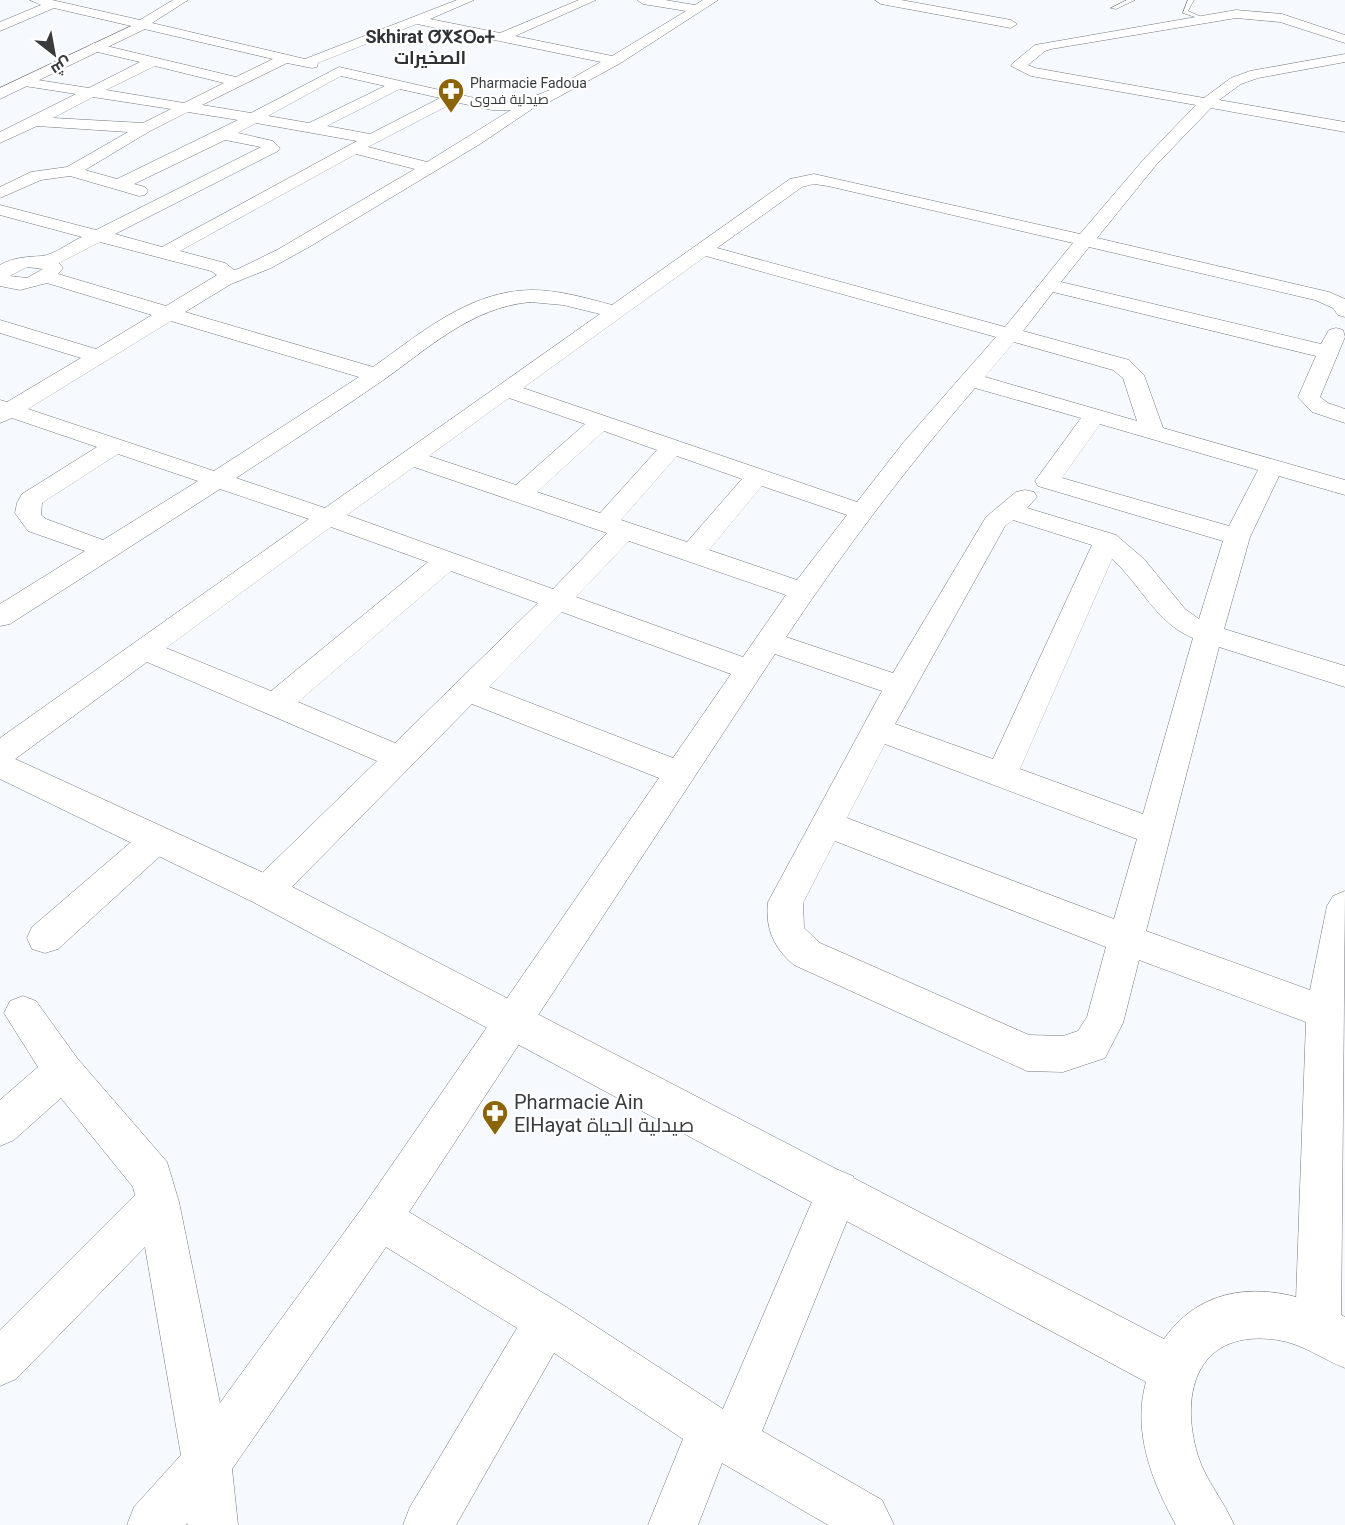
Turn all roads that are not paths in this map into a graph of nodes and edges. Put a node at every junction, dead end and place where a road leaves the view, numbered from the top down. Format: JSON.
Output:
{"nodes":[{"id":1,"x":36,"y":0,"type":"edge"},
{"id":2,"x":182,"y":0,"type":"edge"},
{"id":3,"x":468,"y":0,"type":"edge"},
{"id":4,"x":590,"y":0,"type":"edge"},
{"id":5,"x":643,"y":0,"type":"edge"},
{"id":6,"x":712,"y":0,"type":"edge"},
{"id":7,"x":880,"y":0,"type":"edge"},
{"id":8,"x":1120,"y":0,"type":"edge"},
{"id":9,"x":1191,"y":0,"type":"edge"},
{"id":10,"x":1131,"y":1,"type":"edge"},
{"id":11,"x":53,"y":4,"type":"junction"},
{"id":12,"x":1114,"y":8,"type":"dead end"},
{"id":13,"x":697,"y":9,"type":"junction"},
{"id":14,"x":433,"y":14,"type":"junction"},
{"id":15,"x":1282,"y":18,"type":"junction"},
{"id":16,"x":1202,"y":19,"type":"junction"},
{"id":17,"x":416,"y":20,"type":"junction"},
{"id":18,"x":1011,"y":24,"type":"dead end"},
{"id":19,"x":142,"y":25,"type":"junction"},
{"id":20,"x":0,"y":27,"type":"edge"},
{"id":21,"x":517,"y":30,"type":"junction"},
{"id":22,"x":500,"y":38,"type":"junction"},
{"id":23,"x":1345,"y":39,"type":"edge"},
{"id":24,"x":94,"y":47,"type":"junction"},
{"id":25,"x":629,"y":52,"type":"junction"},
{"id":26,"x":1345,"y":58,"type":"edge"},
{"id":27,"x":284,"y":59,"type":"junction"},
{"id":28,"x":152,"y":62,"type":"junction"},
{"id":29,"x":614,"y":62,"type":"junction"},
{"id":30,"x":306,"y":63,"type":"junction"},
{"id":31,"x":1019,"y":63,"type":"junction"},
{"id":32,"x":339,"y":71,"type":"junction"},
{"id":33,"x":25,"y":82,"type":"junction"},
{"id":34,"x":237,"y":82,"type":"junction"},
{"id":35,"x":398,"y":85,"type":"junction"},
{"id":36,"x":92,"y":92,"type":"junction"},
{"id":37,"x":0,"y":94,"type":"edge"},
{"id":38,"x":452,"y":98,"type":"junction"},
{"id":39,"x":1209,"y":101,"type":"junction"},
{"id":40,"x":532,"y":103,"type":"junction"},
{"id":41,"x":186,"y":106,"type":"junction"},
{"id":42,"x":253,"y":118,"type":"junction"},
{"id":43,"x":35,"y":121,"type":"junction"},
{"id":44,"x":1345,"y":127,"type":"edge"},
{"id":45,"x":145,"y":128,"type":"junction"},
{"id":46,"x":311,"y":128,"type":"junction"},
{"id":47,"x":223,"y":135,"type":"junction"},
{"id":48,"x":0,"y":138,"type":"edge"},
{"id":49,"x":372,"y":139,"type":"junction"},
{"id":50,"x":355,"y":149,"type":"junction"},
{"id":51,"x":429,"y":167,"type":"junction"},
{"id":52,"x":70,"y":171,"type":"junction"},
{"id":53,"x":209,"y":181,"type":"junction"},
{"id":54,"x":119,"y":185,"type":"junction"},
{"id":55,"x":229,"y":186,"type":"dead end"},
{"id":56,"x":249,"y":191,"type":"dead end"},
{"id":57,"x":0,"y":193,"type":"edge"},
{"id":58,"x":269,"y":196,"type":"junction"},
{"id":59,"x":171,"y":200,"type":"junction"},
{"id":60,"x":0,"y":210,"type":"edge"},
{"id":61,"x":99,"y":237,"type":"junction"},
{"id":62,"x":1084,"y":241,"type":"junction"},
{"id":63,"x":705,"y":250,"type":"junction"},
{"id":64,"x":164,"y":253,"type":"junction"},
{"id":65,"x":46,"y":269,"type":"junction"},
{"id":66,"x":3,"y":276,"type":"edge"},
{"id":67,"x":224,"y":280,"type":"junction"},
{"id":68,"x":1048,"y":285,"type":"junction"},
{"id":69,"x":1345,"y":311,"type":"edge"},
{"id":70,"x":170,"y":312,"type":"junction"},
{"id":71,"x":617,"y":312,"type":"junction"},
{"id":72,"x":1345,"y":317,"type":"edge"},
{"id":73,"x":0,"y":326,"type":"edge"},
{"id":74,"x":1011,"y":333,"type":"junction"},
{"id":75,"x":1327,"y":352,"type":"junction"},
{"id":76,"x":99,"y":356,"type":"junction"},
{"id":77,"x":376,"y":375,"type":"junction"},
{"id":78,"x":969,"y":379,"type":"junction"},
{"id":79,"x":508,"y":390,"type":"junction"},
{"id":80,"x":3,"y":411,"type":"edge"},
{"id":81,"x":1094,"y":416,"type":"junction"},
{"id":82,"x":1345,"y":416,"type":"edge"},
{"id":83,"x":601,"y":422,"type":"junction"},
{"id":84,"x":1152,"y":430,"type":"junction"},
{"id":85,"x":115,"y":446,"type":"junction"},
{"id":86,"x":672,"y":447,"type":"junction"},
{"id":87,"x":412,"y":458,"type":"junction"},
{"id":88,"x":1271,"y":468,"type":"junction"},
{"id":89,"x":758,"y":475,"type":"junction"},
{"id":90,"x":217,"y":480,"type":"junction"},
{"id":91,"x":1047,"y":481,"type":"junction"},
{"id":92,"x":1345,"y":488,"type":"edge"},
{"id":93,"x":521,"y":494,"type":"junction"},
{"id":94,"x":1007,"y":510,"type":"junction"},
{"id":95,"x":862,"y":512,"type":"junction"},
{"id":96,"x":328,"y":517,"type":"junction"},
{"id":97,"x":615,"y":526,"type":"junction"},
{"id":98,"x":1238,"y":537,"type":"junction"},
{"id":99,"x":1107,"y":542,"type":"junction"},
{"id":100,"x":106,"y":550,"type":"junction"},
{"id":101,"x":692,"y":553,"type":"junction"},
{"id":102,"x":447,"y":560,"type":"junction"},
{"id":103,"x":803,"y":591,"type":"junction"},
{"id":104,"x":558,"y":600,"type":"junction"},
{"id":105,"x":0,"y":617,"type":"edge"},
{"id":106,"x":1208,"y":633,"type":"junction"},
{"id":107,"x":768,"y":642,"type":"junction"},
{"id":108,"x":144,"y":650,"type":"junction"},
{"id":109,"x":749,"y":670,"type":"junction"},
{"id":110,"x":1345,"y":678,"type":"edge"},
{"id":111,"x":900,"y":686,"type":"junction"},
{"id":112,"x":467,"y":690,"type":"junction"},
{"id":113,"x":275,"y":705,"type":"junction"},
{"id":114,"x":877,"y":729,"type":"junction"},
{"id":115,"x":0,"y":754,"type":"edge"},
{"id":116,"x":399,"y":757,"type":"junction"},
{"id":117,"x":0,"y":765,"type":"edge"},
{"id":118,"x":679,"y":774,"type":"junction"},
{"id":119,"x":1000,"y":776,"type":"junction"},
{"id":120,"x":827,"y":824,"type":"junction"},
{"id":121,"x":1155,"y":832,"type":"junction"},
{"id":122,"x":157,"y":839,"type":"junction"},
{"id":123,"x":266,"y":891,"type":"junction"},
{"id":124,"x":1345,"y":906,"type":"edge"},
{"id":125,"x":45,"y":938,"type":"dead end"},
{"id":126,"x":1126,"y":939,"type":"junction"},
{"id":127,"x":23,"y":1013,"type":"dead end"},
{"id":128,"x":1335,"y":1016,"type":"edge"},
{"id":129,"x":513,"y":1021,"type":"junction"},
{"id":130,"x":63,"y":1071,"type":"junction"},
{"id":131,"x":0,"y":1126,"type":"edge"},
{"id":132,"x":838,"y":1191,"type":"junction"},
{"id":133,"x":158,"y":1202,"type":"junction"},
{"id":134,"x":380,"y":1219,"type":"junction"},
{"id":135,"x":547,"y":1322,"type":"junction"},
{"id":136,"x":1331,"y":1336,"type":"edge"},
{"id":137,"x":0,"y":1363,"type":"edge"},
{"id":138,"x":1173,"y":1370,"type":"junction"},
{"id":139,"x":722,"y":1436,"type":"junction"},
{"id":140,"x":207,"y":1463,"type":"junction"},
{"id":141,"x":152,"y":1525,"type":"edge"},
{"id":142,"x":213,"y":1525,"type":"edge"},
{"id":143,"x":428,"y":1525,"type":"edge"},
{"id":144,"x":672,"y":1525,"type":"edge"},
{"id":145,"x":869,"y":1525,"type":"edge"},
{"id":146,"x":1207,"y":1525,"type":"edge"}],
"edges":[{"from":1,"to":11,"type":"street"},
{"from":2,"to":19,"type":"street"},
{"from":3,"to":14,"type":"street"},
{"from":4,"to":21,"type":"street"},
{"from":5,"to":13,"type":"street"},
{"from":6,"to":13,"type":"street"},
{"from":7,"to":18,"type":"street"},
{"from":8,"to":10,"type":"lane"},
{"from":9,"to":16,"type":"lane"},
{"from":10,"to":12,"type":"lane"},
{"from":11,"to":19,"type":"street"},
{"from":11,"to":20,"type":"street"},
{"from":13,"to":25,"type":"street"},
{"from":14,"to":17,"type":"street"},
{"from":14,"to":21,"type":"street"},
{"from":15,"to":16,"type":"street"},
{"from":15,"to":23,"type":"street"},
{"from":15,"to":31,"type":"street"},
{"from":16,"to":31,"type":"street"},
{"from":17,"to":22,"type":"street"},
{"from":17,"to":30,"type":"street"},
{"from":19,"to":24,"type":"street"},
{"from":19,"to":27,"type":"street"},
{"from":21,"to":22,"type":"street"},
{"from":21,"to":25,"type":"street"},
{"from":22,"to":29,"type":"street"},
{"from":24,"to":28,"type":"street"},
{"from":24,"to":33,"type":"street"},
{"from":25,"to":29,"type":"street"},
{"from":26,"to":39,"type":"street"},
{"from":27,"to":30,"type":"street"},
{"from":27,"to":34,"type":"street"},
{"from":28,"to":34,"type":"street"},
{"from":28,"to":36,"type":"street"},
{"from":29,"to":40,"type":"street"},
{"from":30,"to":32,"type":"street"},
{"from":31,"to":39,"type":"street"},
{"from":32,"to":35,"type":"street"},
{"from":32,"to":42,"type":"street"},
{"from":33,"to":36,"type":"street"},
{"from":33,"to":37,"type":"street"},
{"from":34,"to":41,"type":"street"},
{"from":35,"to":38,"type":"street"},
{"from":35,"to":46,"type":"street"},
{"from":36,"to":41,"type":"street"},
{"from":36,"to":43,"type":"street"},
{"from":38,"to":40,"type":"street"},
{"from":38,"to":49,"type":"street"},
{"from":39,"to":44,"type":"street"},
{"from":39,"to":62,"type":"street"},
{"from":40,"to":51,"type":"street"},
{"from":41,"to":42,"type":"street"},
{"from":41,"to":45,"type":"street"},
{"from":42,"to":46,"type":"street"},
{"from":42,"to":47,"type":"street"},
{"from":43,"to":45,"type":"street"},
{"from":43,"to":48,"type":"street"},
{"from":45,"to":52,"type":"street"},
{"from":46,"to":49,"type":"street"},
{"from":47,"to":53,"type":"street"},
{"from":47,"to":54,"type":"street"},
{"from":49,"to":50,"type":"street"},
{"from":50,"to":51,"type":"street"},
{"from":50,"to":58,"type":"street"},
{"from":51,"to":67,"type":"street"},
{"from":52,"to":54,"type":"street"},
{"from":52,"to":57,"type":"street"},
{"from":53,"to":55,"type":"street"},
{"from":53,"to":59,"type":"street"},
{"from":54,"to":59,"type":"street"},
{"from":56,"to":58,"type":"street"},
{"from":58,"to":64,"type":"street"},
{"from":59,"to":61,"type":"street"},
{"from":60,"to":61,"type":"street"},
{"from":61,"to":64,"type":"street"},
{"from":61,"to":65,"type":"street"},
{"from":62,"to":63,"type":"street"},
{"from":62,"to":68,"type":"street"},
{"from":62,"to":69,"type":"street"},
{"from":63,"to":71,"type":"street"},
{"from":63,"to":74,"type":"street"},
{"from":64,"to":67,"type":"street"},
{"from":65,"to":66,"type":"street"},
{"from":65,"to":70,"type":"street"},
{"from":67,"to":70,"type":"street"},
{"from":68,"to":74,"type":"street"},
{"from":68,"to":75,"type":"street"},
{"from":70,"to":76,"type":"street"},
{"from":70,"to":77,"type":"street"},
{"from":71,"to":77,"type":"street"},
{"from":71,"to":79,"type":"street"},
{"from":72,"to":75,"type":"street"},
{"from":73,"to":76,"type":"street"},
{"from":74,"to":78,"type":"street"},
{"from":74,"to":84,"type":"street"},
{"from":75,"to":82,"type":"street"},
{"from":76,"to":80,"type":"street"},
{"from":77,"to":90,"type":"street"},
{"from":78,"to":81,"type":"street"},
{"from":78,"to":95,"type":"street"},
{"from":79,"to":83,"type":"street"},
{"from":79,"to":87,"type":"street"},
{"from":80,"to":85,"type":"street"},
{"from":81,"to":84,"type":"street"},
{"from":81,"to":91,"type":"street"},
{"from":83,"to":86,"type":"street"},
{"from":83,"to":93,"type":"street"},
{"from":84,"to":88,"type":"street"},
{"from":85,"to":90,"type":"street"},
{"from":85,"to":100,"type":"street"},
{"from":86,"to":89,"type":"street"},
{"from":86,"to":97,"type":"street"},
{"from":87,"to":93,"type":"street"},
{"from":87,"to":96,"type":"street"},
{"from":88,"to":92,"type":"street"},
{"from":88,"to":98,"type":"street"},
{"from":89,"to":95,"type":"street"},
{"from":89,"to":101,"type":"street"},
{"from":90,"to":96,"type":"street"},
{"from":90,"to":100,"type":"street"},
{"from":91,"to":94,"type":"street"},
{"from":91,"to":98,"type":"street"},
{"from":93,"to":97,"type":"street"},
{"from":94,"to":99,"type":"street"},
{"from":94,"to":111,"type":"street"},
{"from":95,"to":103,"type":"street"},
{"from":96,"to":102,"type":"street"},
{"from":96,"to":108,"type":"street"},
{"from":97,"to":101,"type":"street"},
{"from":97,"to":104,"type":"street"},
{"from":98,"to":106,"type":"street"},
{"from":99,"to":106,"type":"street"},
{"from":99,"to":119,"type":"street"},
{"from":100,"to":105,"type":"street"},
{"from":101,"to":103,"type":"street"},
{"from":102,"to":104,"type":"street"},
{"from":102,"to":113,"type":"street"},
{"from":103,"to":107,"type":"street"},
{"from":104,"to":109,"type":"street"},
{"from":104,"to":112,"type":"street"},
{"from":106,"to":110,"type":"street"},
{"from":106,"to":121,"type":"street"},
{"from":107,"to":109,"type":"street"},
{"from":107,"to":111,"type":"street"},
{"from":108,"to":113,"type":"street"},
{"from":108,"to":115,"type":"street"},
{"from":109,"to":118,"type":"street"},
{"from":111,"to":114,"type":"street"},
{"from":112,"to":116,"type":"street"},
{"from":112,"to":118,"type":"street"},
{"from":113,"to":116,"type":"street"},
{"from":114,"to":119,"type":"street"},
{"from":114,"to":120,"type":"street"},
{"from":116,"to":123,"type":"street"},
{"from":117,"to":122,"type":"street"},
{"from":118,"to":129,"type":"street"},
{"from":119,"to":121,"type":"street"},
{"from":120,"to":126,"type":"street"},
{"from":120,"to":126,"type":"street"},
{"from":121,"to":126,"type":"street"},
{"from":122,"to":123,"type":"street"},
{"from":122,"to":125,"type":"street"},
{"from":123,"to":129,"type":"street"},
{"from":124,"to":128,"type":"street"},
{"from":126,"to":128,"type":"street"},
{"from":127,"to":130,"type":"street"},
{"from":128,"to":136,"type":"street"},
{"from":129,"to":132,"type":"street"},
{"from":129,"to":134,"type":"street"},
{"from":130,"to":131,"type":"street"},
{"from":130,"to":133,"type":"street"},
{"from":132,"to":138,"type":"street"},
{"from":132,"to":139,"type":"street"},
{"from":133,"to":137,"type":"street"},
{"from":133,"to":140,"type":"street"},
{"from":134,"to":135,"type":"street"},
{"from":134,"to":140,"type":"street"},
{"from":135,"to":139,"type":"street"},
{"from":135,"to":143,"type":"street"},
{"from":136,"to":138,"type":"street"},
{"from":138,"to":146,"type":"street"},
{"from":139,"to":144,"type":"street"},
{"from":139,"to":145,"type":"street"},
{"from":140,"to":141,"type":"street"},
{"from":140,"to":142,"type":"street"}]}
